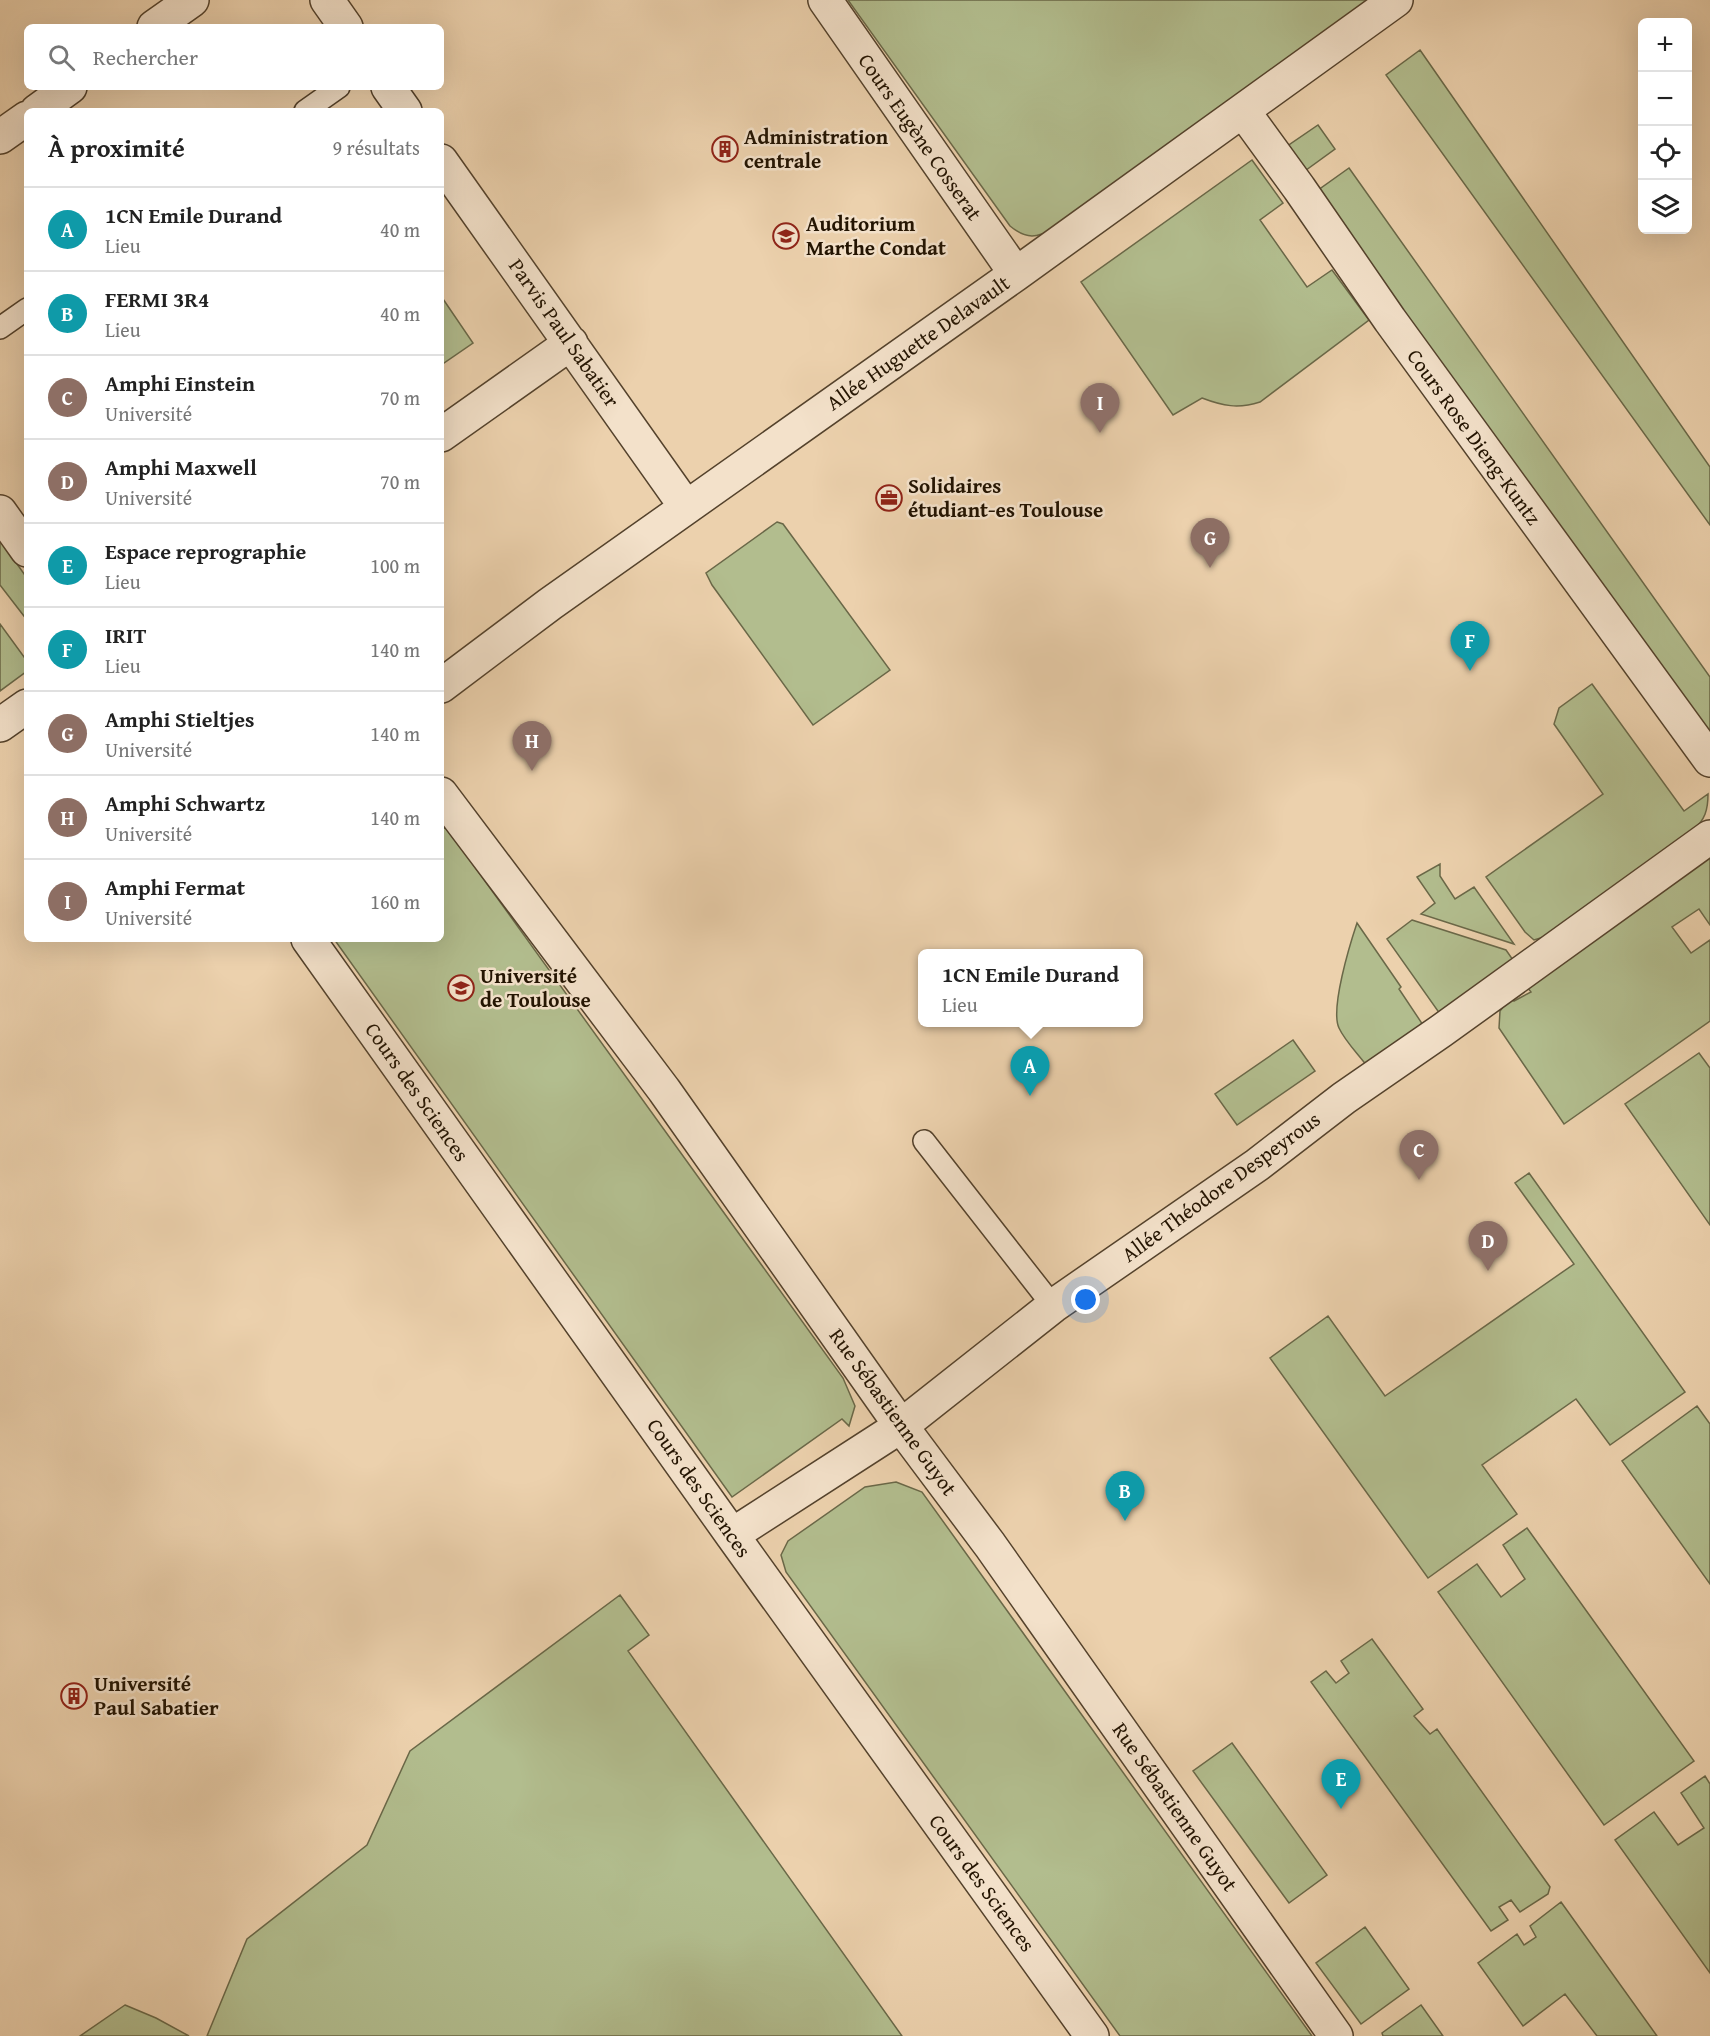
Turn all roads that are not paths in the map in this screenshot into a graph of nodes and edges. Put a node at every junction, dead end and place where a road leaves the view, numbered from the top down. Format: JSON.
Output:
{"nodes":[{"id":1,"x":192,"y":0,"type":"edge"},
{"id":2,"x":327,"y":0,"type":"edge"},
{"id":3,"x":825,"y":0,"type":"edge"},
{"id":4,"x":1396,"y":0,"type":"edge"},
{"id":5,"x":158,"y":24,"type":"edge"},
{"id":6,"x":344,"y":24,"type":"edge"},
{"id":7,"x":66,"y":90,"type":"edge"},
{"id":8,"x":335,"y":90,"type":"edge"},
{"id":9,"x":390,"y":90,"type":"edge"},
{"id":10,"x":41,"y":108,"type":"edge"},
{"id":11,"x":309,"y":108,"type":"edge"},
{"id":12,"x":403,"y":108,"type":"edge"},
{"id":13,"x":1242,"y":111,"type":"junction"},
{"id":14,"x":24,"y":120,"type":"edge"},
{"id":15,"x":0,"y":137,"type":"edge"},
{"id":16,"x":444,"y":165,"type":"edge"},
{"id":17,"x":1016,"y":274,"type":"junction"},
{"id":18,"x":24,"y":311,"type":"edge"},
{"id":19,"x":0,"y":328,"type":"edge"},
{"id":20,"x":571,"y":343,"type":"junction"},
{"id":21,"x":444,"y":433,"type":"edge"},
{"id":22,"x":686,"y":507,"type":"junction"},
{"id":23,"x":0,"y":512,"type":"edge"},
{"id":24,"x":24,"y":546,"type":"edge"},
{"id":25,"x":444,"y":684,"type":"edge"},
{"id":26,"x":24,"y":708,"type":"edge"},
{"id":27,"x":0,"y":725,"type":"edge"},
{"id":28,"x":1710,"y":760,"type":"edge"},
{"id":29,"x":444,"y":798,"type":"edge"},
{"id":30,"x":1710,"y":837,"type":"edge"},
{"id":31,"x":310,"y":942,"type":"edge"},
{"id":32,"x":924,"y":1141,"type":"dead end"},
{"id":33,"x":1053,"y":1306,"type":"junction"},
{"id":34,"x":901,"y":1426,"type":"junction"},
{"id":35,"x":732,"y":1535,"type":"junction"},
{"id":36,"x":1092,"y":2036,"type":"edge"},
{"id":37,"x":1336,"y":2036,"type":"edge"}],
"edges":[{"from":1,"to":5,"type":"street"},
{"from":2,"to":6,"type":"street"},
{"from":3,"to":17,"type":"street","name":"Cours Eugène Cosserat"},
{"from":4,"to":13,"type":"street","name":"Allée Huguette Delavault"},
{"from":7,"to":10,"type":"street"},
{"from":8,"to":11,"type":"lane"},
{"from":9,"to":12,"type":"street"},
{"from":13,"to":17,"type":"street","name":"Allée Huguette Delavault"},
{"from":13,"to":28,"type":"street","name":"Cours Rose Dieng-Kuntz"},
{"from":14,"to":15,"type":"street"},
{"from":16,"to":20,"type":"street","name":"Parvis Paul Sabatier"},
{"from":17,"to":22,"type":"street","name":"Allée Huguette Delavault"},
{"from":18,"to":19,"type":"lane"},
{"from":20,"to":21,"type":"street"},
{"from":20,"to":22,"type":"street","name":"Parvis Paul Sabatier"},
{"from":22,"to":25,"type":"street","name":"Allée Huguette Delavault"},
{"from":23,"to":24,"type":"street"},
{"from":26,"to":27,"type":"street"},
{"from":29,"to":34,"type":"street","name":"Rue Sébastienne Guyot"},
{"from":30,"to":33,"type":"street","name":"Allée Théodore Despeyrous"},
{"from":31,"to":35,"type":"street","name":"Cours des Sciences"},
{"from":32,"to":33,"type":"lane"},
{"from":33,"to":34,"type":"street","name":"Allée Théodore Despeyrous"},
{"from":34,"to":35,"type":"street","name":"Allée Théodore Despeyrous"},
{"from":34,"to":37,"type":"street","name":"Rue Sébastienne Guyot"},
{"from":35,"to":36,"type":"street","name":"Cours des Sciences"}]}
